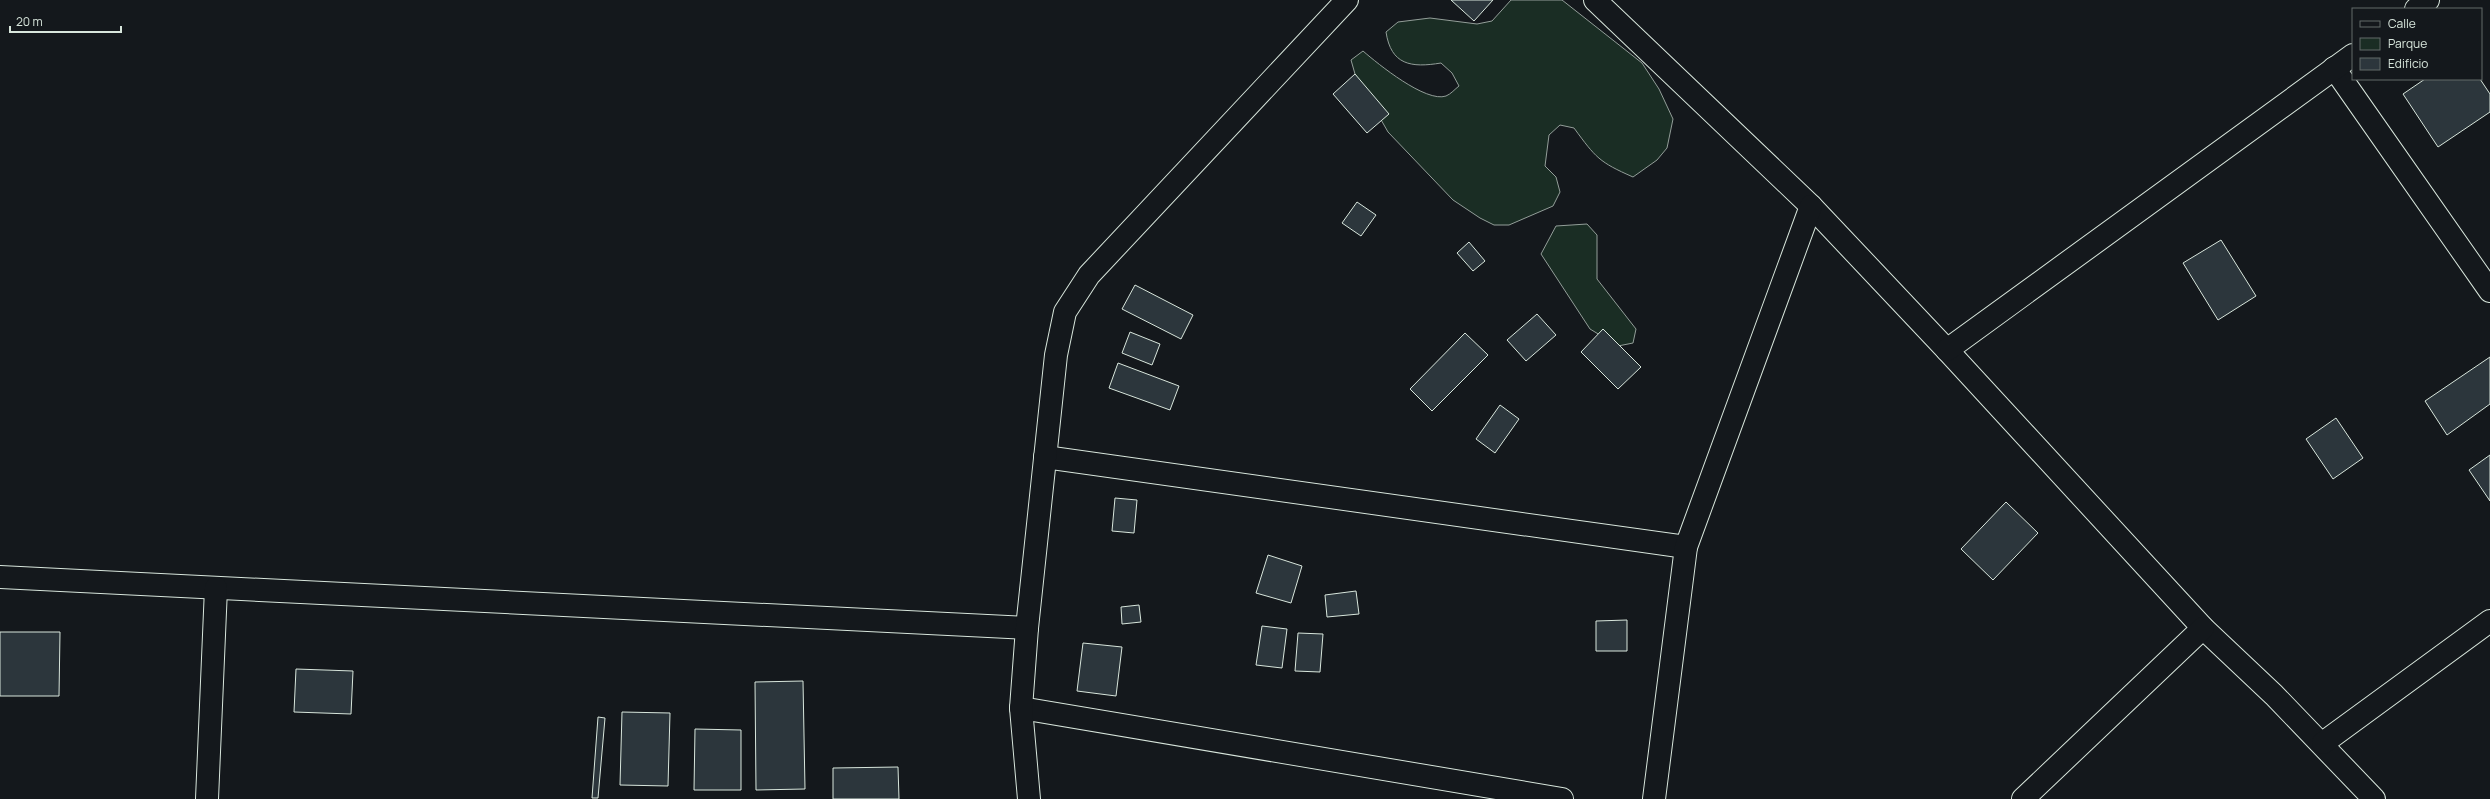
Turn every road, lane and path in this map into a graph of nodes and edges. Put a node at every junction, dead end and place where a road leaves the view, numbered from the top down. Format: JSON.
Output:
{"nodes":[{"id":1,"x":1347,"y":0,"type":"edge"},
{"id":2,"x":1595,"y":0,"type":"edge"},
{"id":3,"x":2428,"y":0,"type":"edge"},
{"id":4,"x":2417,"y":8,"type":"edge"},
{"id":5,"x":2352,"y":56,"type":"edge"},
{"id":6,"x":2334,"y":68,"type":"junction"},
{"id":7,"x":1811,"y":206,"type":"junction"},
{"id":8,"x":2490,"y":291,"type":"edge"},
{"id":9,"x":1948,"y":350,"type":"junction"},
{"id":10,"x":1044,"y":457,"type":"junction"},
{"id":11,"x":1686,"y":547,"type":"junction"},
{"id":12,"x":0,"y":577,"type":"edge"},
{"id":13,"x":216,"y":588,"type":"junction"},
{"id":14,"x":2490,"y":621,"type":"edge"},
{"id":15,"x":1027,"y":628,"type":"junction"},
{"id":16,"x":2203,"y":628,"type":"junction"},
{"id":17,"x":1021,"y":708,"type":"junction"},
{"id":18,"x":2323,"y":744,"type":"junction"},
{"id":19,"x":207,"y":799,"type":"edge"},
{"id":20,"x":1029,"y":799,"type":"edge"},
{"id":21,"x":1562,"y":799,"type":"edge"},
{"id":22,"x":1654,"y":799,"type":"edge"},
{"id":23,"x":2023,"y":799,"type":"edge"},
{"id":24,"x":2374,"y":799,"type":"edge"}],
"edges":[{"from":1,"to":10,"type":"street"},
{"from":2,"to":7,"type":"street"},
{"from":3,"to":4,"type":"street"},
{"from":5,"to":6,"type":"street"},
{"from":6,"to":8,"type":"street"},
{"from":6,"to":9,"type":"street"},
{"from":7,"to":9,"type":"street"},
{"from":7,"to":11,"type":"street"},
{"from":9,"to":16,"type":"street"},
{"from":10,"to":11,"type":"street"},
{"from":10,"to":15,"type":"street"},
{"from":11,"to":22,"type":"street"},
{"from":12,"to":13,"type":"street"},
{"from":13,"to":15,"type":"street"},
{"from":13,"to":19,"type":"street"},
{"from":14,"to":18,"type":"street"},
{"from":15,"to":17,"type":"street"},
{"from":16,"to":18,"type":"street"},
{"from":16,"to":23,"type":"street"},
{"from":17,"to":20,"type":"street"},
{"from":17,"to":21,"type":"street"},
{"from":18,"to":24,"type":"street"}]}
